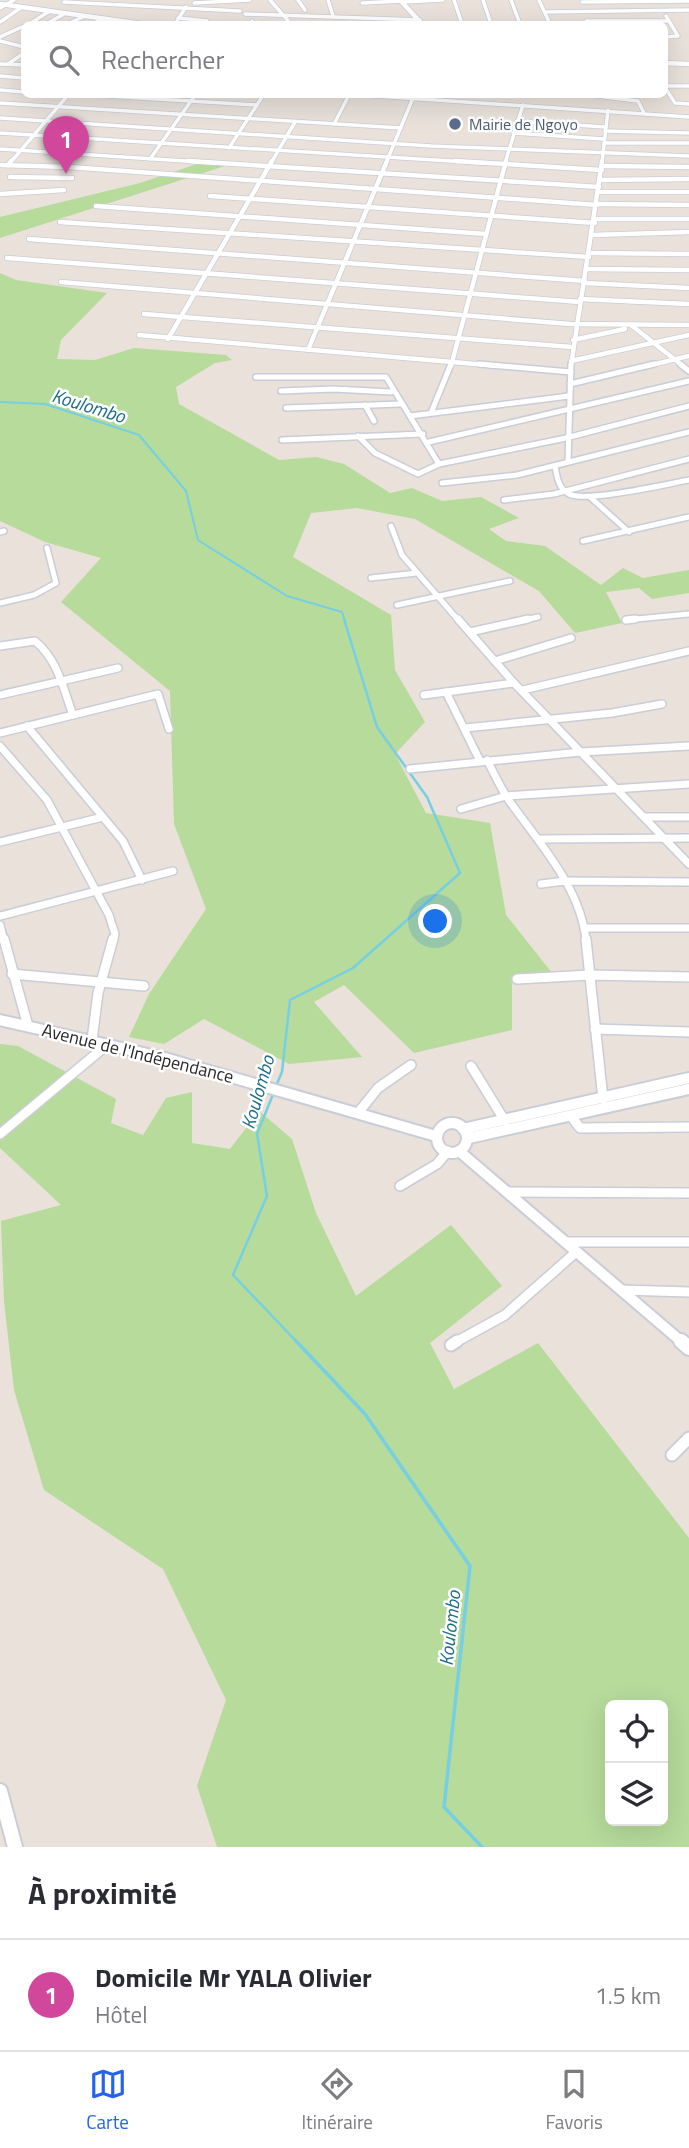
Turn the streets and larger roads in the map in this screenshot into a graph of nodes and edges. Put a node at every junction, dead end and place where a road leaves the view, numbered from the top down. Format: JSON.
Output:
{"nodes":[{"id":1,"x":14,"y":0,"type":"edge"},
{"id":2,"x":52,"y":0,"type":"edge"},
{"id":3,"x":119,"y":0,"type":"edge"},
{"id":4,"x":159,"y":0,"type":"edge"},
{"id":5,"x":250,"y":0,"type":"edge"},
{"id":6,"x":270,"y":0,"type":"edge"},
{"id":7,"x":298,"y":0,"type":"edge"},
{"id":8,"x":328,"y":0,"type":"edge"},
{"id":9,"x":443,"y":0,"type":"edge"},
{"id":10,"x":454,"y":0,"type":"edge"},
{"id":11,"x":483,"y":0,"type":"edge"},
{"id":12,"x":511,"y":0,"type":"edge"},
{"id":13,"x":539,"y":0,"type":"edge"},
{"id":14,"x":65,"y":1,"type":"edge"},
{"id":15,"x":361,"y":1,"type":"edge"},
{"id":16,"x":401,"y":1,"type":"edge"},
{"id":17,"x":582,"y":1,"type":"edge"},
{"id":18,"x":653,"y":1,"type":"edge"},
{"id":19,"x":689,"y":1,"type":"edge"},
{"id":20,"x":192,"y":2,"type":"edge"},
{"id":21,"x":114,"y":4,"type":"junction"},
{"id":22,"x":2,"y":5,"type":"edge"},
{"id":23,"x":22,"y":7,"type":"junction"},
{"id":24,"x":151,"y":7,"type":"junction"},
{"id":25,"x":184,"y":9,"type":"junction"},
{"id":26,"x":103,"y":10,"type":"dead end"},
{"id":27,"x":305,"y":10,"type":"dead end"},
{"id":28,"x":687,"y":10,"type":"edge"},
{"id":29,"x":52,"y":11,"type":"junction"},
{"id":30,"x":240,"y":11,"type":"dead end"},
{"id":31,"x":663,"y":11,"type":"junction"},
{"id":32,"x":545,"y":12,"type":"junction"},
{"id":33,"x":584,"y":12,"type":"junction"},
{"id":34,"x":66,"y":13,"type":"junction"},
{"id":35,"x":245,"y":14,"type":"dead end"},
{"id":36,"x":283,"y":15,"type":"junction"},
{"id":37,"x":85,"y":16,"type":"junction"},
{"id":38,"x":331,"y":16,"type":"junction"},
{"id":39,"x":689,"y":16,"type":"edge"},
{"id":40,"x":178,"y":18,"type":"junction"},
{"id":41,"x":356,"y":18,"type":"junction"},
{"id":42,"x":366,"y":18,"type":"junction"},
{"id":43,"x":103,"y":19,"type":"junction"},
{"id":44,"x":373,"y":19,"type":"joint"},
{"id":45,"x":34,"y":21,"type":"edge"},
{"id":46,"x":51,"y":21,"type":"edge"},
{"id":47,"x":74,"y":21,"type":"edge"},
{"id":48,"x":99,"y":21,"type":"edge"},
{"id":49,"x":114,"y":21,"type":"edge"},
{"id":50,"x":176,"y":21,"type":"edge"},
{"id":51,"x":207,"y":21,"type":"edge"},
{"id":52,"x":288,"y":21,"type":"edge"},
{"id":53,"x":327,"y":21,"type":"edge"},
{"id":54,"x":355,"y":21,"type":"edge"},
{"id":55,"x":389,"y":21,"type":"edge"},
{"id":56,"x":420,"y":21,"type":"edge"},
{"id":57,"x":461,"y":21,"type":"edge"},
{"id":58,"x":490,"y":21,"type":"edge"},
{"id":59,"x":519,"y":21,"type":"edge"},
{"id":60,"x":549,"y":21,"type":"edge"},
{"id":61,"x":586,"y":21,"type":"edge"},
{"id":62,"x":669,"y":21,"type":"joint"},
{"id":63,"x":0,"y":22,"type":"edge"},
{"id":64,"x":21,"y":28,"type":"edge"},
{"id":65,"x":668,"y":30,"type":"edge"},
{"id":66,"x":673,"y":30,"type":"junction"},
{"id":67,"x":668,"y":37,"type":"edge"},
{"id":68,"x":0,"y":39,"type":"edge"},
{"id":69,"x":21,"y":46,"type":"edge"},
{"id":70,"x":21,"y":55,"type":"edge"},
{"id":71,"x":668,"y":63,"type":"edge"},
{"id":72,"x":0,"y":64,"type":"edge"},
{"id":73,"x":8,"y":64,"type":"junction"},
{"id":74,"x":689,"y":64,"type":"edge"},
{"id":75,"x":21,"y":65,"type":"edge"},
{"id":76,"x":0,"y":76,"type":"edge"},
{"id":77,"x":21,"y":78,"type":"edge"},
{"id":78,"x":668,"y":86,"type":"edge"},
{"id":79,"x":689,"y":86,"type":"edge"},
{"id":80,"x":0,"y":90,"type":"edge"},
{"id":81,"x":21,"y":92,"type":"edge"},
{"id":82,"x":668,"y":93,"type":"edge"},
{"id":83,"x":68,"y":98,"type":"edge"},
{"id":84,"x":141,"y":98,"type":"edge"},
{"id":85,"x":194,"y":98,"type":"edge"},
{"id":86,"x":261,"y":98,"type":"edge"},
{"id":87,"x":347,"y":98,"type":"edge"},
{"id":88,"x":413,"y":98,"type":"edge"},
{"id":89,"x":460,"y":98,"type":"edge"},
{"id":90,"x":612,"y":98,"type":"edge"},
{"id":91,"x":637,"y":98,"type":"edge"},
{"id":92,"x":192,"y":101,"type":"junction"},
{"id":93,"x":638,"y":101,"type":"junction"},
{"id":94,"x":0,"y":103,"type":"edge"},
{"id":95,"x":523,"y":104,"type":"junction"},
{"id":96,"x":689,"y":104,"type":"edge"},
{"id":97,"x":257,"y":105,"type":"junction"},
{"id":98,"x":58,"y":107,"type":"junction"},
{"id":99,"x":608,"y":110,"type":"junction"},
{"id":100,"x":644,"y":113,"type":"junction"},
{"id":101,"x":181,"y":115,"type":"junction"},
{"id":102,"x":689,"y":117,"type":"edge"},
{"id":103,"x":0,"y":118,"type":"edge"},
{"id":104,"x":248,"y":119,"type":"junction"},
{"id":105,"x":45,"y":121,"type":"junction"},
{"id":106,"x":517,"y":121,"type":"junction"},
{"id":107,"x":295,"y":122,"type":"junction"},
{"id":108,"x":334,"y":124,"type":"junction"},
{"id":109,"x":401,"y":128,"type":"junction"},
{"id":110,"x":171,"y":129,"type":"junction"},
{"id":111,"x":605,"y":129,"type":"junction"},
{"id":112,"x":0,"y":133,"type":"edge"},
{"id":113,"x":240,"y":133,"type":"junction"},
{"id":114,"x":513,"y":133,"type":"junction"},
{"id":115,"x":689,"y":133,"type":"edge"},
{"id":116,"x":32,"y":135,"type":"junction"},
{"id":117,"x":287,"y":136,"type":"junction"},
{"id":118,"x":604,"y":141,"type":"junction"},
{"id":119,"x":395,"y":142,"type":"junction"},
{"id":120,"x":689,"y":143,"type":"edge"},
{"id":121,"x":160,"y":144,"type":"junction"},
{"id":122,"x":229,"y":148,"type":"junction"},
{"id":123,"x":0,"y":149,"type":"edge"},
{"id":124,"x":19,"y":150,"type":"junction"},
{"id":125,"x":509,"y":150,"type":"junction"},
{"id":126,"x":279,"y":151,"type":"junction"},
{"id":127,"x":603,"y":156,"type":"junction"},
{"id":128,"x":689,"y":156,"type":"edge"},
{"id":129,"x":390,"y":158,"type":"junction"},
{"id":130,"x":150,"y":159,"type":"junction"},
{"id":131,"x":0,"y":165,"type":"edge"},
{"id":132,"x":8,"y":165,"type":"junction"},
{"id":133,"x":22,"y":165,"type":"junction"},
{"id":134,"x":506,"y":165,"type":"junction"},
{"id":135,"x":270,"y":167,"type":"junction"},
{"id":136,"x":689,"y":167,"type":"edge"},
{"id":137,"x":602,"y":168,"type":"junction"},
{"id":138,"x":383,"y":174,"type":"junction"},
{"id":139,"x":72,"y":178,"type":"dead end"},
{"id":140,"x":689,"y":179,"type":"edge"},
{"id":141,"x":600,"y":180,"type":"junction"},
{"id":142,"x":500,"y":181,"type":"junction"},
{"id":143,"x":260,"y":182,"type":"junction"},
{"id":144,"x":64,"y":190,"type":"dead end"},
{"id":145,"x":376,"y":190,"type":"junction"},
{"id":146,"x":599,"y":190,"type":"junction"},
{"id":147,"x":689,"y":191,"type":"edge"},
{"id":148,"x":0,"y":194,"type":"edge"},
{"id":149,"x":210,"y":196,"type":"dead end"},
{"id":150,"x":495,"y":198,"type":"junction"},
{"id":151,"x":253,"y":199,"type":"junction"},
{"id":152,"x":597,"y":204,"type":"junction"},
{"id":153,"x":689,"y":205,"type":"edge"},
{"id":154,"x":96,"y":206,"type":"dead end"},
{"id":155,"x":369,"y":207,"type":"junction"},
{"id":156,"x":490,"y":215,"type":"junction"},
{"id":157,"x":242,"y":216,"type":"junction"},
{"id":158,"x":689,"y":219,"type":"edge"},
{"id":159,"x":595,"y":221,"type":"junction"},
{"id":160,"x":60,"y":222,"type":"dead end"},
{"id":161,"x":361,"y":225,"type":"junction"},
{"id":162,"x":689,"y":232,"type":"edge"},
{"id":163,"x":486,"y":234,"type":"junction"},
{"id":164,"x":593,"y":234,"type":"junction"},
{"id":165,"x":231,"y":235,"type":"junction"},
{"id":166,"x":29,"y":240,"type":"dead end"},
{"id":167,"x":353,"y":244,"type":"junction"},
{"id":168,"x":481,"y":252,"type":"junction"},
{"id":169,"x":220,"y":253,"type":"junction"},
{"id":170,"x":689,"y":254,"type":"edge"},
{"id":171,"x":589,"y":255,"type":"junction"},
{"id":172,"x":7,"y":258,"type":"dead end"},
{"id":173,"x":346,"y":263,"type":"junction"},
{"id":174,"x":587,"y":269,"type":"junction"},
{"id":175,"x":689,"y":270,"type":"edge"},
{"id":176,"x":208,"y":273,"type":"junction"},
{"id":177,"x":476,"y":273,"type":"junction"},
{"id":178,"x":61,"y":282,"type":"dead end"},
{"id":179,"x":584,"y":282,"type":"junction"},
{"id":180,"x":336,"y":284,"type":"junction"},
{"id":181,"x":689,"y":288,"type":"edge"},
{"id":182,"x":471,"y":293,"type":"junction"},
{"id":183,"x":195,"y":295,"type":"junction"},
{"id":184,"x":580,"y":300,"type":"junction"},
{"id":185,"x":327,"y":304,"type":"junction"},
{"id":186,"x":689,"y":304,"type":"edge"},
{"id":187,"x":144,"y":314,"type":"dead end"},
{"id":188,"x":465,"y":315,"type":"junction"},
{"id":189,"x":183,"y":316,"type":"junction"},
{"id":190,"x":575,"y":324,"type":"junction"},
{"id":191,"x":689,"y":325,"type":"edge"},
{"id":192,"x":632,"y":326,"type":"junction"},
{"id":193,"x":319,"y":327,"type":"junction"},
{"id":194,"x":139,"y":335,"type":"dead end"},
{"id":195,"x":689,"y":335,"type":"edge"},
{"id":196,"x":168,"y":339,"type":"junction"},
{"id":197,"x":458,"y":339,"type":"junction"},
{"id":198,"x":573,"y":340,"type":"junction"},
{"id":199,"x":653,"y":343,"type":"junction"},
{"id":200,"x":572,"y":347,"type":"junction"},
{"id":201,"x":308,"y":349,"type":"junction"},
{"id":202,"x":689,"y":356,"type":"edge"},
{"id":203,"x":453,"y":360,"type":"junction"},
{"id":204,"x":571,"y":360,"type":"junction"},
{"id":205,"x":675,"y":360,"type":"junction"},
{"id":206,"x":689,"y":371,"type":"edge"},
{"id":207,"x":571,"y":372,"type":"junction"},
{"id":208,"x":256,"y":377,"type":"dead end"},
{"id":209,"x":689,"y":382,"type":"edge"},
{"id":210,"x":570,"y":384,"type":"junction"},
{"id":211,"x":281,"y":391,"type":"dead end"},
{"id":212,"x":391,"y":392,"type":"junction"},
{"id":213,"x":569,"y":396,"type":"junction"},
{"id":214,"x":401,"y":404,"type":"junction"},
{"id":215,"x":365,"y":405,"type":"junction"},
{"id":216,"x":689,"y":406,"type":"edge"},
{"id":217,"x":286,"y":408,"type":"dead end"},
{"id":218,"x":568,"y":412,"type":"junction"},
{"id":219,"x":432,"y":414,"type":"junction"},
{"id":220,"x":410,"y":416,"type":"junction"},
{"id":221,"x":374,"y":421,"type":"dead end"},
{"id":222,"x":689,"y":432,"type":"edge"},
{"id":223,"x":423,"y":434,"type":"junction"},
{"id":224,"x":358,"y":436,"type":"junction"},
{"id":225,"x":566,"y":438,"type":"junction"},
{"id":226,"x":282,"y":440,"type":"dead end"},
{"id":227,"x":429,"y":442,"type":"junction"},
{"id":228,"x":689,"y":459,"type":"edge"},
{"id":229,"x":568,"y":463,"type":"junction"},
{"id":230,"x":439,"y":464,"type":"junction"},
{"id":231,"x":555,"y":466,"type":"junction"},
{"id":232,"x":689,"y":480,"type":"edge"},
{"id":233,"x":442,"y":483,"type":"dead end"},
{"id":234,"x":563,"y":491,"type":"junction"},
{"id":235,"x":590,"y":497,"type":"junction"},
{"id":236,"x":504,"y":500,"type":"dead end"},
{"id":237,"x":689,"y":517,"type":"edge"},
{"id":238,"x":391,"y":526,"type":"dead end"},
{"id":239,"x":629,"y":533,"type":"junction"},
{"id":240,"x":583,"y":541,"type":"dead end"},
{"id":241,"x":47,"y":548,"type":"dead end"},
{"id":242,"x":417,"y":573,"type":"junction"},
{"id":243,"x":371,"y":578,"type":"dead end"},
{"id":244,"x":510,"y":581,"type":"dead end"},
{"id":245,"x":437,"y":596,"type":"junction"},
{"id":246,"x":0,"y":603,"type":"edge"},
{"id":247,"x":397,"y":605,"type":"dead end"},
{"id":248,"x":689,"y":614,"type":"edge"},
{"id":249,"x":538,"y":617,"type":"dead end"},
{"id":250,"x":626,"y":620,"type":"dead end"},
{"id":251,"x":470,"y":632,"type":"junction"},
{"id":252,"x":571,"y":638,"type":"dead end"},
{"id":253,"x":0,"y":646,"type":"edge"},
{"id":254,"x":689,"y":651,"type":"edge"},
{"id":255,"x":495,"y":661,"type":"junction"},
{"id":256,"x":118,"y":668,"type":"dead end"},
{"id":257,"x":61,"y":681,"type":"junction"},
{"id":258,"x":514,"y":682,"type":"junction"},
{"id":259,"x":523,"y":690,"type":"junction"},
{"id":260,"x":446,"y":692,"type":"junction"},
{"id":261,"x":0,"y":695,"type":"edge"},
{"id":262,"x":424,"y":695,"type":"dead end"},
{"id":263,"x":662,"y":704,"type":"dead end"},
{"id":264,"x":73,"y":715,"type":"junction"},
{"id":265,"x":549,"y":718,"type":"junction"},
{"id":266,"x":27,"y":726,"type":"junction"},
{"id":267,"x":465,"y":728,"type":"junction"},
{"id":268,"x":169,"y":729,"type":"dead end"},
{"id":269,"x":0,"y":733,"type":"edge"},
{"id":270,"x":0,"y":746,"type":"edge"},
{"id":271,"x":689,"y":746,"type":"edge"},
{"id":272,"x":581,"y":752,"type":"junction"},
{"id":273,"x":483,"y":761,"type":"junction"},
{"id":274,"x":410,"y":769,"type":"dead end"},
{"id":275,"x":689,"y":784,"type":"edge"},
{"id":276,"x":616,"y":789,"type":"junction"},
{"id":277,"x":506,"y":796,"type":"junction"},
{"id":278,"x":460,"y":808,"type":"dead end"},
{"id":279,"x":103,"y":817,"type":"junction"},
{"id":280,"x":644,"y":817,"type":"junction"},
{"id":281,"x":689,"y":817,"type":"edge"},
{"id":282,"x":62,"y":827,"type":"junction"},
{"id":283,"x":663,"y":838,"type":"junction"},
{"id":284,"x":689,"y":838,"type":"edge"},
{"id":285,"x":539,"y":839,"type":"junction"},
{"id":286,"x":0,"y":842,"type":"edge"},
{"id":287,"x":689,"y":864,"type":"edge"},
{"id":288,"x":173,"y":871,"type":"dead end"},
{"id":289,"x":142,"y":880,"type":"junction"},
{"id":290,"x":565,"y":881,"type":"junction"},
{"id":291,"x":689,"y":882,"type":"edge"},
{"id":292,"x":541,"y":884,"type":"dead end"},
{"id":293,"x":97,"y":891,"type":"junction"},
{"id":294,"x":0,"y":916,"type":"edge"},
{"id":295,"x":0,"y":925,"type":"edge"},
{"id":296,"x":586,"y":928,"type":"junction"},
{"id":297,"x":689,"y":928,"type":"edge"},
{"id":298,"x":12,"y":974,"type":"junction"},
{"id":299,"x":590,"y":975,"type":"junction"},
{"id":300,"x":689,"y":977,"type":"edge"},
{"id":301,"x":517,"y":979,"type":"dead end"},
{"id":302,"x":100,"y":984,"type":"junction"},
{"id":303,"x":144,"y":986,"type":"dead end"},
{"id":304,"x":0,"y":1020,"type":"edge"},
{"id":305,"x":28,"y":1026,"type":"junction"},
{"id":306,"x":595,"y":1030,"type":"junction"},
{"id":307,"x":689,"y":1032,"type":"edge"},
{"id":308,"x":92,"y":1040,"type":"junction"},
{"id":309,"x":108,"y":1044,"type":"junction"},
{"id":310,"x":411,"y":1065,"type":"dead end"},
{"id":311,"x":471,"y":1066,"type":"dead end"},
{"id":312,"x":689,"y":1078,"type":"edge"},
{"id":313,"x":689,"y":1089,"type":"edge"},
{"id":314,"x":603,"y":1099,"type":"junction"},
{"id":315,"x":358,"y":1113,"type":"junction"},
{"id":316,"x":571,"y":1116,"type":"junction"},
{"id":317,"x":505,"y":1122,"type":"junction"},
{"id":318,"x":689,"y":1127,"type":"edge"},
{"id":319,"x":466,"y":1133,"type":"junction"},
{"id":320,"x":0,"y":1134,"type":"edge"},
{"id":321,"x":436,"y":1136,"type":"junction"},
{"id":322,"x":454,"y":1151,"type":"junction"},
{"id":323,"x":400,"y":1186,"type":"dead end"},
{"id":324,"x":508,"y":1192,"type":"junction"},
{"id":325,"x":689,"y":1193,"type":"edge"},
{"id":326,"x":562,"y":1242,"type":"junction"},
{"id":327,"x":689,"y":1242,"type":"edge"},
{"id":328,"x":575,"y":1253,"type":"junction"},
{"id":329,"x":621,"y":1290,"type":"junction"},
{"id":330,"x":689,"y":1292,"type":"edge"},
{"id":331,"x":451,"y":1345,"type":"dead end"},
{"id":332,"x":689,"y":1348,"type":"edge"},
{"id":333,"x":689,"y":1438,"type":"edge"},
{"id":334,"x":672,"y":1455,"type":"dead end"},
{"id":335,"x":0,"y":1791,"type":"edge"},
{"id":336,"x":15,"y":1847,"type":"edge"}],
"edges":[{"from":1,"to":22,"type":"street"},
{"from":2,"to":14,"type":"street"},
{"from":3,"to":21,"type":"street"},
{"from":4,"to":24,"type":"street"},
{"from":5,"to":20,"type":"street"},
{"from":6,"to":36,"type":"street"},
{"from":7,"to":27,"type":"street"},
{"from":8,"to":38,"type":"street"},
{"from":9,"to":16,"type":"street"},
{"from":10,"to":57,"type":"street"},
{"from":11,"to":58,"type":"street"},
{"from":12,"to":59,"type":"street"},
{"from":13,"to":32,"type":"street"},
{"from":14,"to":21,"type":"street"},
{"from":14,"to":29,"type":"street"},
{"from":15,"to":16,"type":"street"},
{"from":15,"to":42,"type":"street"},
{"from":16,"to":56,"type":"street"},
{"from":17,"to":18,"type":"street"},
{"from":17,"to":33,"type":"street"},
{"from":18,"to":19,"type":"street"},
{"from":20,"to":25,"type":"street"},
{"from":21,"to":24,"type":"street"},
{"from":21,"to":26,"type":"street"},
{"from":22,"to":23,"type":"street"},
{"from":23,"to":29,"type":"street"},
{"from":23,"to":63,"type":"street"},
{"from":24,"to":25,"type":"street"},
{"from":25,"to":30,"type":"street"},
{"from":25,"to":40,"type":"street"},
{"from":28,"to":31,"type":"street"},
{"from":28,"to":39,"type":"street"},
{"from":29,"to":34,"type":"street"},
{"from":29,"to":45,"type":"street"},
{"from":31,"to":33,"type":"street"},
{"from":31,"to":62,"type":"street"},
{"from":32,"to":33,"type":"street"},
{"from":32,"to":60,"type":"street"},
{"from":33,"to":61,"type":"street"},
{"from":34,"to":37,"type":"street"},
{"from":34,"to":46,"type":"street"},
{"from":35,"to":36,"type":"street"},
{"from":36,"to":38,"type":"street"},
{"from":36,"to":52,"type":"street"},
{"from":37,"to":43,"type":"street"},
{"from":37,"to":47,"type":"street"},
{"from":38,"to":41,"type":"street"},
{"from":38,"to":53,"type":"street"},
{"from":40,"to":50,"type":"street"},
{"from":40,"to":51,"type":"street"},
{"from":41,"to":42,"type":"street"},
{"from":41,"to":54,"type":"street"},
{"from":42,"to":44,"type":"street"},
{"from":43,"to":48,"type":"street"},
{"from":43,"to":49,"type":"street"},
{"from":44,"to":55,"type":"street"},
{"from":62,"to":66,"type":"street"},
{"from":64,"to":68,"type":"street"},
{"from":65,"to":66,"type":"street"},
{"from":66,"to":67,"type":"street"},
{"from":68,"to":69,"type":"street"},
{"from":70,"to":73,"type":"street"},
{"from":71,"to":74,"type":"street"},
{"from":72,"to":73,"type":"street"},
{"from":73,"to":75,"type":"street"},
{"from":76,"to":77,"type":"street"},
{"from":78,"to":79,"type":"street"},
{"from":80,"to":81,"type":"street"},
{"from":82,"to":96,"type":"street"},
{"from":83,"to":98,"type":"street"},
{"from":84,"to":92,"type":"street"},
{"from":85,"to":92,"type":"street"},
{"from":86,"to":97,"type":"street"},
{"from":87,"to":108,"type":"street"},
{"from":88,"to":109,"type":"street"},
{"from":89,"to":95,"type":"street"},
{"from":90,"to":93,"type":"street"},
{"from":91,"to":93,"type":"street"},
{"from":92,"to":97,"type":"street"},
{"from":92,"to":101,"type":"street"},
{"from":93,"to":100,"type":"street"},
{"from":94,"to":98,"type":"street"},
{"from":95,"to":99,"type":"street"},
{"from":95,"to":106,"type":"street"},
{"from":97,"to":104,"type":"street"},
{"from":98,"to":101,"type":"street"},
{"from":98,"to":105,"type":"street"},
{"from":99,"to":100,"type":"street"},
{"from":99,"to":111,"type":"street"},
{"from":100,"to":102,"type":"street"},
{"from":101,"to":104,"type":"street"},
{"from":101,"to":110,"type":"street"},
{"from":103,"to":105,"type":"street"},
{"from":104,"to":107,"type":"street"},
{"from":104,"to":113,"type":"street"},
{"from":105,"to":110,"type":"street"},
{"from":105,"to":116,"type":"street"},
{"from":106,"to":111,"type":"street"},
{"from":106,"to":114,"type":"street"},
{"from":107,"to":108,"type":"street"},
{"from":107,"to":117,"type":"street"},
{"from":108,"to":109,"type":"street"},
{"from":109,"to":119,"type":"street"},
{"from":110,"to":113,"type":"street"},
{"from":110,"to":121,"type":"street"},
{"from":111,"to":115,"type":"street"},
{"from":111,"to":118,"type":"street"},
{"from":112,"to":116,"type":"street"},
{"from":113,"to":117,"type":"street"},
{"from":113,"to":122,"type":"street"},
{"from":114,"to":118,"type":"street"},
{"from":114,"to":125,"type":"street"},
{"from":116,"to":121,"type":"street"},
{"from":116,"to":124,"type":"street"},
{"from":117,"to":119,"type":"street"},
{"from":117,"to":126,"type":"street"},
{"from":118,"to":120,"type":"street"},
{"from":118,"to":127,"type":"street"},
{"from":119,"to":125,"type":"street"},
{"from":119,"to":129,"type":"street"},
{"from":121,"to":122,"type":"street"},
{"from":121,"to":130,"type":"street"},
{"from":122,"to":126,"type":"street"},
{"from":123,"to":124,"type":"street"},
{"from":124,"to":130,"type":"street"},
{"from":124,"to":132,"type":"street"},
{"from":125,"to":127,"type":"street"},
{"from":125,"to":134,"type":"street"},
{"from":126,"to":129,"type":"street"},
{"from":126,"to":135,"type":"street"},
{"from":127,"to":128,"type":"street"},
{"from":127,"to":137,"type":"street"},
{"from":129,"to":134,"type":"street"},
{"from":129,"to":138,"type":"street"},
{"from":130,"to":135,"type":"street"},
{"from":131,"to":132,"type":"street"},
{"from":132,"to":133,"type":"street"},
{"from":133,"to":139,"type":"street"},
{"from":133,"to":143,"type":"street"},
{"from":134,"to":137,"type":"street"},
{"from":134,"to":142,"type":"street"},
{"from":135,"to":138,"type":"street"},
{"from":135,"to":143,"type":"street"},
{"from":136,"to":137,"type":"street"},
{"from":137,"to":141,"type":"street"},
{"from":138,"to":142,"type":"street"},
{"from":138,"to":145,"type":"street"},
{"from":140,"to":141,"type":"street"},
{"from":141,"to":146,"type":"street"},
{"from":142,"to":146,"type":"street"},
{"from":142,"to":150,"type":"street"},
{"from":143,"to":145,"type":"street"},
{"from":143,"to":151,"type":"street"},
{"from":144,"to":148,"type":"street"},
{"from":145,"to":150,"type":"street"},
{"from":145,"to":155,"type":"street"},
{"from":146,"to":147,"type":"street"},
{"from":146,"to":152,"type":"street"},
{"from":149,"to":151,"type":"street"},
{"from":150,"to":152,"type":"street"},
{"from":150,"to":156,"type":"street"},
{"from":151,"to":155,"type":"street"},
{"from":151,"to":157,"type":"street"},
{"from":152,"to":153,"type":"street"},
{"from":152,"to":159,"type":"street"},
{"from":154,"to":157,"type":"street"},
{"from":155,"to":156,"type":"street"},
{"from":155,"to":161,"type":"street"},
{"from":156,"to":159,"type":"street"},
{"from":156,"to":163,"type":"street"},
{"from":157,"to":161,"type":"street"},
{"from":157,"to":165,"type":"street"},
{"from":158,"to":159,"type":"street"},
{"from":159,"to":164,"type":"street"},
{"from":160,"to":165,"type":"street"},
{"from":161,"to":163,"type":"street"},
{"from":161,"to":167,"type":"street"},
{"from":162,"to":164,"type":"street"},
{"from":163,"to":168,"type":"street"},
{"from":164,"to":171,"type":"street"},
{"from":165,"to":167,"type":"street"},
{"from":165,"to":169,"type":"street"},
{"from":166,"to":169,"type":"street"},
{"from":167,"to":168,"type":"street"},
{"from":167,"to":173,"type":"street"},
{"from":168,"to":171,"type":"street"},
{"from":168,"to":177,"type":"street"},
{"from":169,"to":173,"type":"street"},
{"from":169,"to":176,"type":"street"},
{"from":170,"to":171,"type":"street"},
{"from":171,"to":174,"type":"street"},
{"from":172,"to":176,"type":"street"},
{"from":173,"to":177,"type":"street"},
{"from":173,"to":180,"type":"street"},
{"from":174,"to":175,"type":"street"},
{"from":174,"to":179,"type":"street"},
{"from":176,"to":180,"type":"street"},
{"from":176,"to":183,"type":"street"},
{"from":177,"to":179,"type":"street"},
{"from":177,"to":182,"type":"street"},
{"from":178,"to":183,"type":"street"},
{"from":179,"to":181,"type":"street"},
{"from":179,"to":184,"type":"street"},
{"from":180,"to":182,"type":"street"},
{"from":180,"to":185,"type":"street"},
{"from":182,"to":184,"type":"street"},
{"from":182,"to":188,"type":"street"},
{"from":183,"to":185,"type":"street"},
{"from":183,"to":189,"type":"street"},
{"from":184,"to":186,"type":"street"},
{"from":184,"to":190,"type":"street"},
{"from":185,"to":188,"type":"street"},
{"from":185,"to":193,"type":"street"},
{"from":187,"to":189,"type":"street"},
{"from":188,"to":190,"type":"street"},
{"from":188,"to":197,"type":"street"},
{"from":189,"to":193,"type":"street"},
{"from":189,"to":196,"type":"street"},
{"from":190,"to":192,"type":"street"},
{"from":190,"to":198,"type":"street"},
{"from":191,"to":192,"type":"street"},
{"from":192,"to":198,"type":"street"},
{"from":192,"to":199,"type":"street"},
{"from":193,"to":197,"type":"street"},
{"from":193,"to":201,"type":"street"},
{"from":194,"to":196,"type":"street"},
{"from":195,"to":199,"type":"street"},
{"from":196,"to":201,"type":"street"},
{"from":197,"to":200,"type":"street"},
{"from":197,"to":203,"type":"street"},
{"from":198,"to":200,"type":"street"},
{"from":199,"to":204,"type":"street"},
{"from":199,"to":205,"type":"street"},
{"from":200,"to":204,"type":"street"},
{"from":201,"to":203,"type":"street"},
{"from":202,"to":205,"type":"street"},
{"from":203,"to":207,"type":"street"},
{"from":203,"to":219,"type":"street"},
{"from":204,"to":207,"type":"street"},
{"from":205,"to":206,"type":"street"},
{"from":205,"to":210,"type":"street"},
{"from":207,"to":210,"type":"street"},
{"from":208,"to":212,"type":"street"},
{"from":209,"to":218,"type":"street"},
{"from":210,"to":213,"type":"street"},
{"from":211,"to":212,"type":"street"},
{"from":212,"to":214,"type":"street"},
{"from":213,"to":218,"type":"street"},
{"from":213,"to":219,"type":"street"},
{"from":214,"to":215,"type":"street"},
{"from":214,"to":220,"type":"street"},
{"from":215,"to":217,"type":"street"},
{"from":215,"to":221,"type":"street"},
{"from":216,"to":225,"type":"street"},
{"from":218,"to":225,"type":"street"},
{"from":218,"to":227,"type":"street"},
{"from":219,"to":220,"type":"street"},
{"from":220,"to":223,"type":"street"},
{"from":222,"to":229,"type":"street"},
{"from":223,"to":224,"type":"street"},
{"from":223,"to":227,"type":"street"},
{"from":224,"to":226,"type":"street"},
{"from":224,"to":230,"type":"street"},
{"from":225,"to":229,"type":"street"},
{"from":225,"to":230,"type":"street"},
{"from":227,"to":230,"type":"street"},
{"from":228,"to":234,"type":"street"},
{"from":229,"to":231,"type":"street"},
{"from":231,"to":233,"type":"street"},
{"from":231,"to":234,"type":"street"},
{"from":232,"to":235,"type":"street"},
{"from":234,"to":235,"type":"street"},
{"from":234,"to":236,"type":"street"},
{"from":235,"to":239,"type":"street"},
{"from":237,"to":239,"type":"street"},
{"from":238,"to":242,"type":"street"},
{"from":239,"to":240,"type":"street"},
{"from":241,"to":246,"type":"street"},
{"from":242,"to":243,"type":"street"},
{"from":242,"to":245,"type":"street"},
{"from":244,"to":245,"type":"street"},
{"from":245,"to":247,"type":"street"},
{"from":245,"to":251,"type":"street"},
{"from":248,"to":250,"type":"street"},
{"from":249,"to":251,"type":"street"},
{"from":251,"to":255,"type":"street"},
{"from":252,"to":255,"type":"street"},
{"from":253,"to":257,"type":"street"},
{"from":254,"to":259,"type":"street"},
{"from":255,"to":258,"type":"street"},
{"from":256,"to":257,"type":"street"},
{"from":257,"to":261,"type":"street"},
{"from":257,"to":264,"type":"street"},
{"from":258,"to":259,"type":"street"},
{"from":258,"to":260,"type":"street"},
{"from":259,"to":265,"type":"street"},
{"from":260,"to":262,"type":"street"},
{"from":260,"to":267,"type":"street"},
{"from":263,"to":265,"type":"street"},
{"from":264,"to":266,"type":"street"},
{"from":264,"to":268,"type":"street"},
{"from":265,"to":267,"type":"street"},
{"from":265,"to":272,"type":"street"},
{"from":266,"to":269,"type":"street"},
{"from":266,"to":279,"type":"street"},
{"from":267,"to":273,"type":"street"},
{"from":270,"to":282,"type":"street"},
{"from":271,"to":272,"type":"street"},
{"from":272,"to":273,"type":"street"},
{"from":272,"to":276,"type":"street"},
{"from":273,"to":274,"type":"street"},
{"from":273,"to":277,"type":"street"},
{"from":275,"to":276,"type":"street"},
{"from":276,"to":277,"type":"street"},
{"from":276,"to":280,"type":"street"},
{"from":277,"to":278,"type":"street"},
{"from":277,"to":285,"type":"street"},
{"from":279,"to":282,"type":"street"},
{"from":279,"to":289,"type":"street"},
{"from":280,"to":281,"type":"street"},
{"from":280,"to":283,"type":"street"},
{"from":282,"to":286,"type":"street"},
{"from":282,"to":293,"type":"street"},
{"from":283,"to":284,"type":"street"},
{"from":283,"to":285,"type":"street"},
{"from":283,"to":287,"type":"street"},
{"from":285,"to":290,"type":"street"},
{"from":288,"to":289,"type":"street"},
{"from":289,"to":293,"type":"street"},
{"from":290,"to":291,"type":"street"},
{"from":290,"to":292,"type":"street"},
{"from":290,"to":296,"type":"street"},
{"from":293,"to":294,"type":"street"},
{"from":293,"to":302,"type":"street"},
{"from":295,"to":298,"type":"street"},
{"from":296,"to":297,"type":"street"},
{"from":296,"to":299,"type":"street"},
{"from":298,"to":302,"type":"street"},
{"from":298,"to":305,"type":"street"},
{"from":299,"to":300,"type":"street"},
{"from":299,"to":301,"type":"street"},
{"from":299,"to":306,"type":"street"},
{"from":302,"to":303,"type":"street"},
{"from":302,"to":308,"type":"street"},
{"from":304,"to":305,"type":"street","name":"Avenue de l'Indépendance"},
{"from":305,"to":308,"type":"street","name":"Avenue de l'Indépendance"},
{"from":306,"to":307,"type":"street"},
{"from":306,"to":314,"type":"street"},
{"from":308,"to":309,"type":"street","name":"Avenue de l'Indépendance"},
{"from":309,"to":315,"type":"street","name":"Avenue de l'Indépendance"},
{"from":309,"to":320,"type":"street"},
{"from":310,"to":315,"type":"street"},
{"from":311,"to":317,"type":"street"},
{"from":312,"to":314,"type":"street"},
{"from":313,"to":316,"type":"street"},
{"from":314,"to":317,"type":"street"},
{"from":315,"to":321,"type":"street","name":"Avenue de l'Indépendance"},
{"from":316,"to":318,"type":"street"},
{"from":316,"to":319,"type":"street"},
{"from":317,"to":319,"type":"street"},
{"from":319,"to":321,"type":"street"},
{"from":319,"to":322,"type":"street"},
{"from":321,"to":322,"type":"street"},
{"from":322,"to":323,"type":"street"},
{"from":322,"to":324,"type":"street"},
{"from":324,"to":325,"type":"street"},
{"from":324,"to":326,"type":"street"},
{"from":326,"to":327,"type":"street"},
{"from":326,"to":328,"type":"street"},
{"from":328,"to":329,"type":"street"},
{"from":328,"to":331,"type":"street"},
{"from":329,"to":330,"type":"street"},
{"from":329,"to":332,"type":"street"},
{"from":333,"to":334,"type":"street"},
{"from":335,"to":336,"type":"street"}]}
